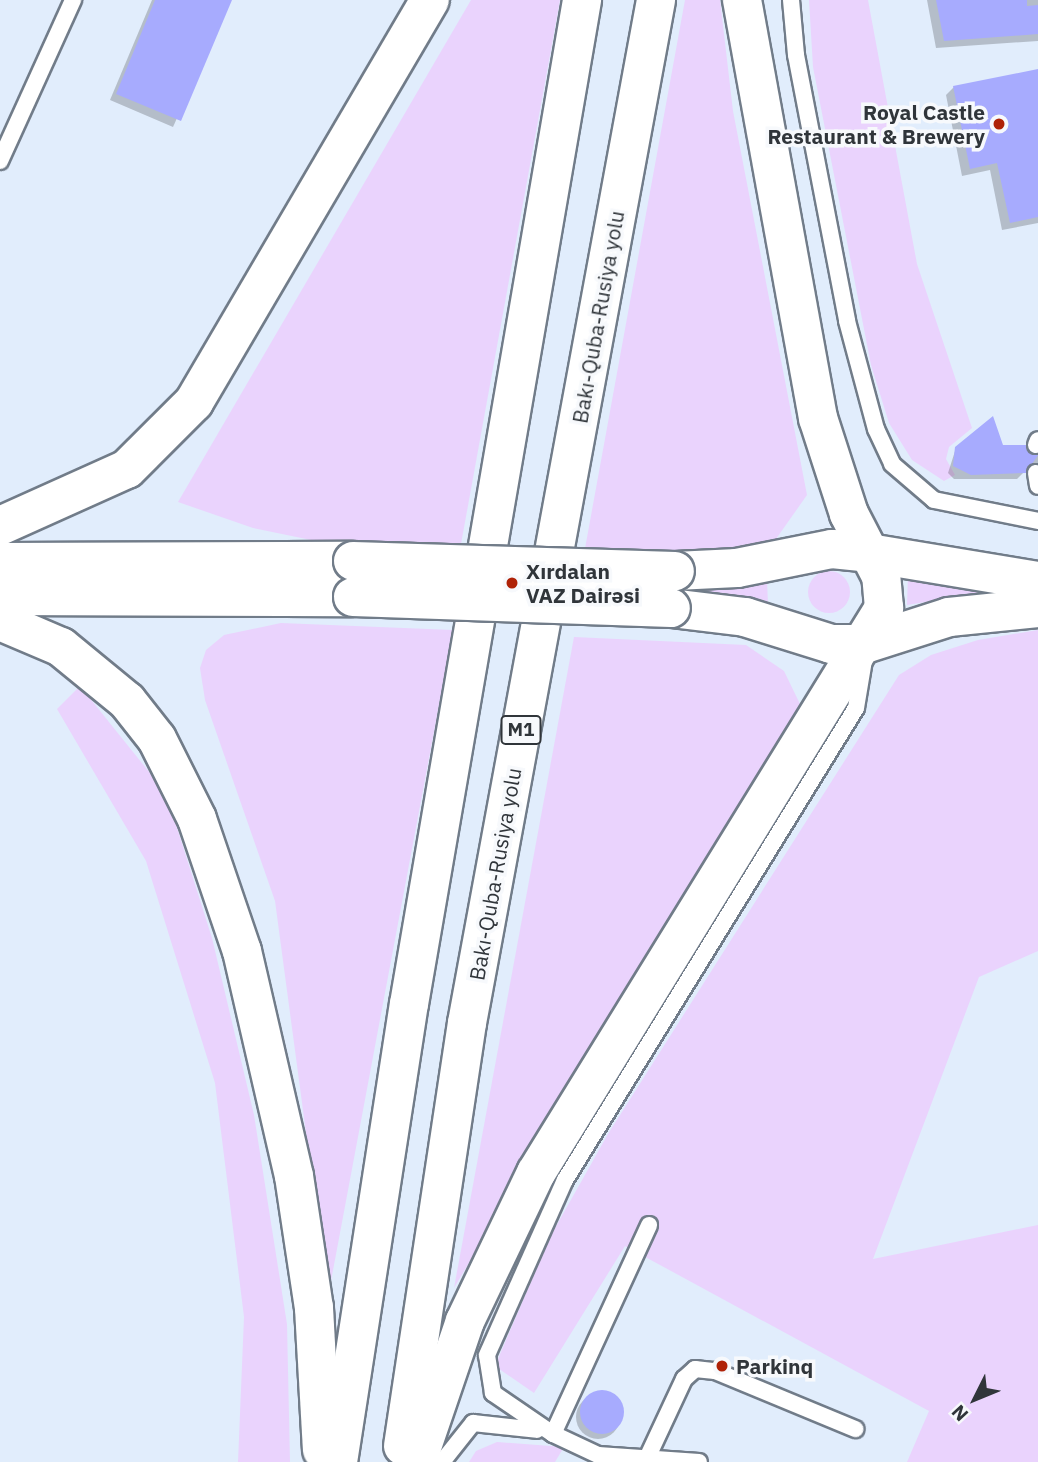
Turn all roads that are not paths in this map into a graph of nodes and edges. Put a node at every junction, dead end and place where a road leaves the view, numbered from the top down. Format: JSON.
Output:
{"nodes":[{"id":1,"x":73,"y":0,"type":"edge"},
{"id":2,"x":430,"y":0,"type":"edge"},
{"id":3,"x":583,"y":0,"type":"edge"},
{"id":4,"x":656,"y":0,"type":"edge"},
{"id":5,"x":742,"y":0,"type":"edge"},
{"id":6,"x":791,"y":0,"type":"edge"},
{"id":7,"x":0,"y":161,"type":"edge"},
{"id":8,"x":1038,"y":521,"type":"edge"},
{"id":9,"x":0,"y":526,"type":"edge"},
{"id":10,"x":869,"y":553,"type":"junction"},
{"id":11,"x":0,"y":562,"type":"edge"},
{"id":12,"x":353,"y":579,"type":"junction"},
{"id":13,"x":1038,"y":581,"type":"edge"},
{"id":14,"x":673,"y":590,"type":"junction"},
{"id":15,"x":0,"y":596,"type":"edge"},
{"id":16,"x":1038,"y":608,"type":"edge"},
{"id":17,"x":0,"y":621,"type":"edge"},
{"id":18,"x":865,"y":644,"type":"junction"},
{"id":19,"x":649,"y":1225,"type":"dead end"},
{"id":20,"x":855,"y":1429,"type":"dead end"},
{"id":21,"x":553,"y":1434,"type":"junction"},
{"id":22,"x":649,"y":1454,"type":"junction"},
{"id":23,"x":598,"y":1458,"type":"edge"},
{"id":24,"x":323,"y":1462,"type":"edge"},
{"id":25,"x":338,"y":1462,"type":"edge"},
{"id":26,"x":401,"y":1462,"type":"edge"},
{"id":27,"x":417,"y":1462,"type":"edge"},
{"id":28,"x":442,"y":1462,"type":"edge"},
{"id":29,"x":699,"y":1462,"type":"edge"}],
"edges":[{"from":1,"to":7,"type":"lane"},
{"from":2,"to":9,"type":"main road"},
{"from":3,"to":25,"type":"main road"},
{"from":4,"to":26,"type":"main road","name":"Bakı-Quba-Rusiya yolu","number":"M1"},
{"from":5,"to":10,"type":"main road"},
{"from":6,"to":8,"type":"lane"},
{"from":10,"to":13,"type":"main road"},
{"from":10,"to":14,"type":"main road"},
{"from":10,"to":18,"type":"main road"},
{"from":11,"to":12,"type":"main road"},
{"from":12,"to":14,"type":"main road","bridge":true},
{"from":12,"to":15,"type":"main road"},
{"from":14,"to":18,"type":"main road"},
{"from":16,"to":18,"type":"main road"},
{"from":17,"to":24,"type":"main road"},
{"from":18,"to":21,"type":"lane"},
{"from":18,"to":27,"type":"main road"},
{"from":19,"to":21,"type":"lane"},
{"from":20,"to":22,"type":"lane"},
{"from":21,"to":23,"type":"lane"},
{"from":21,"to":28,"type":"lane"},
{"from":22,"to":23,"type":"lane"},
{"from":22,"to":29,"type":"lane"}]}
